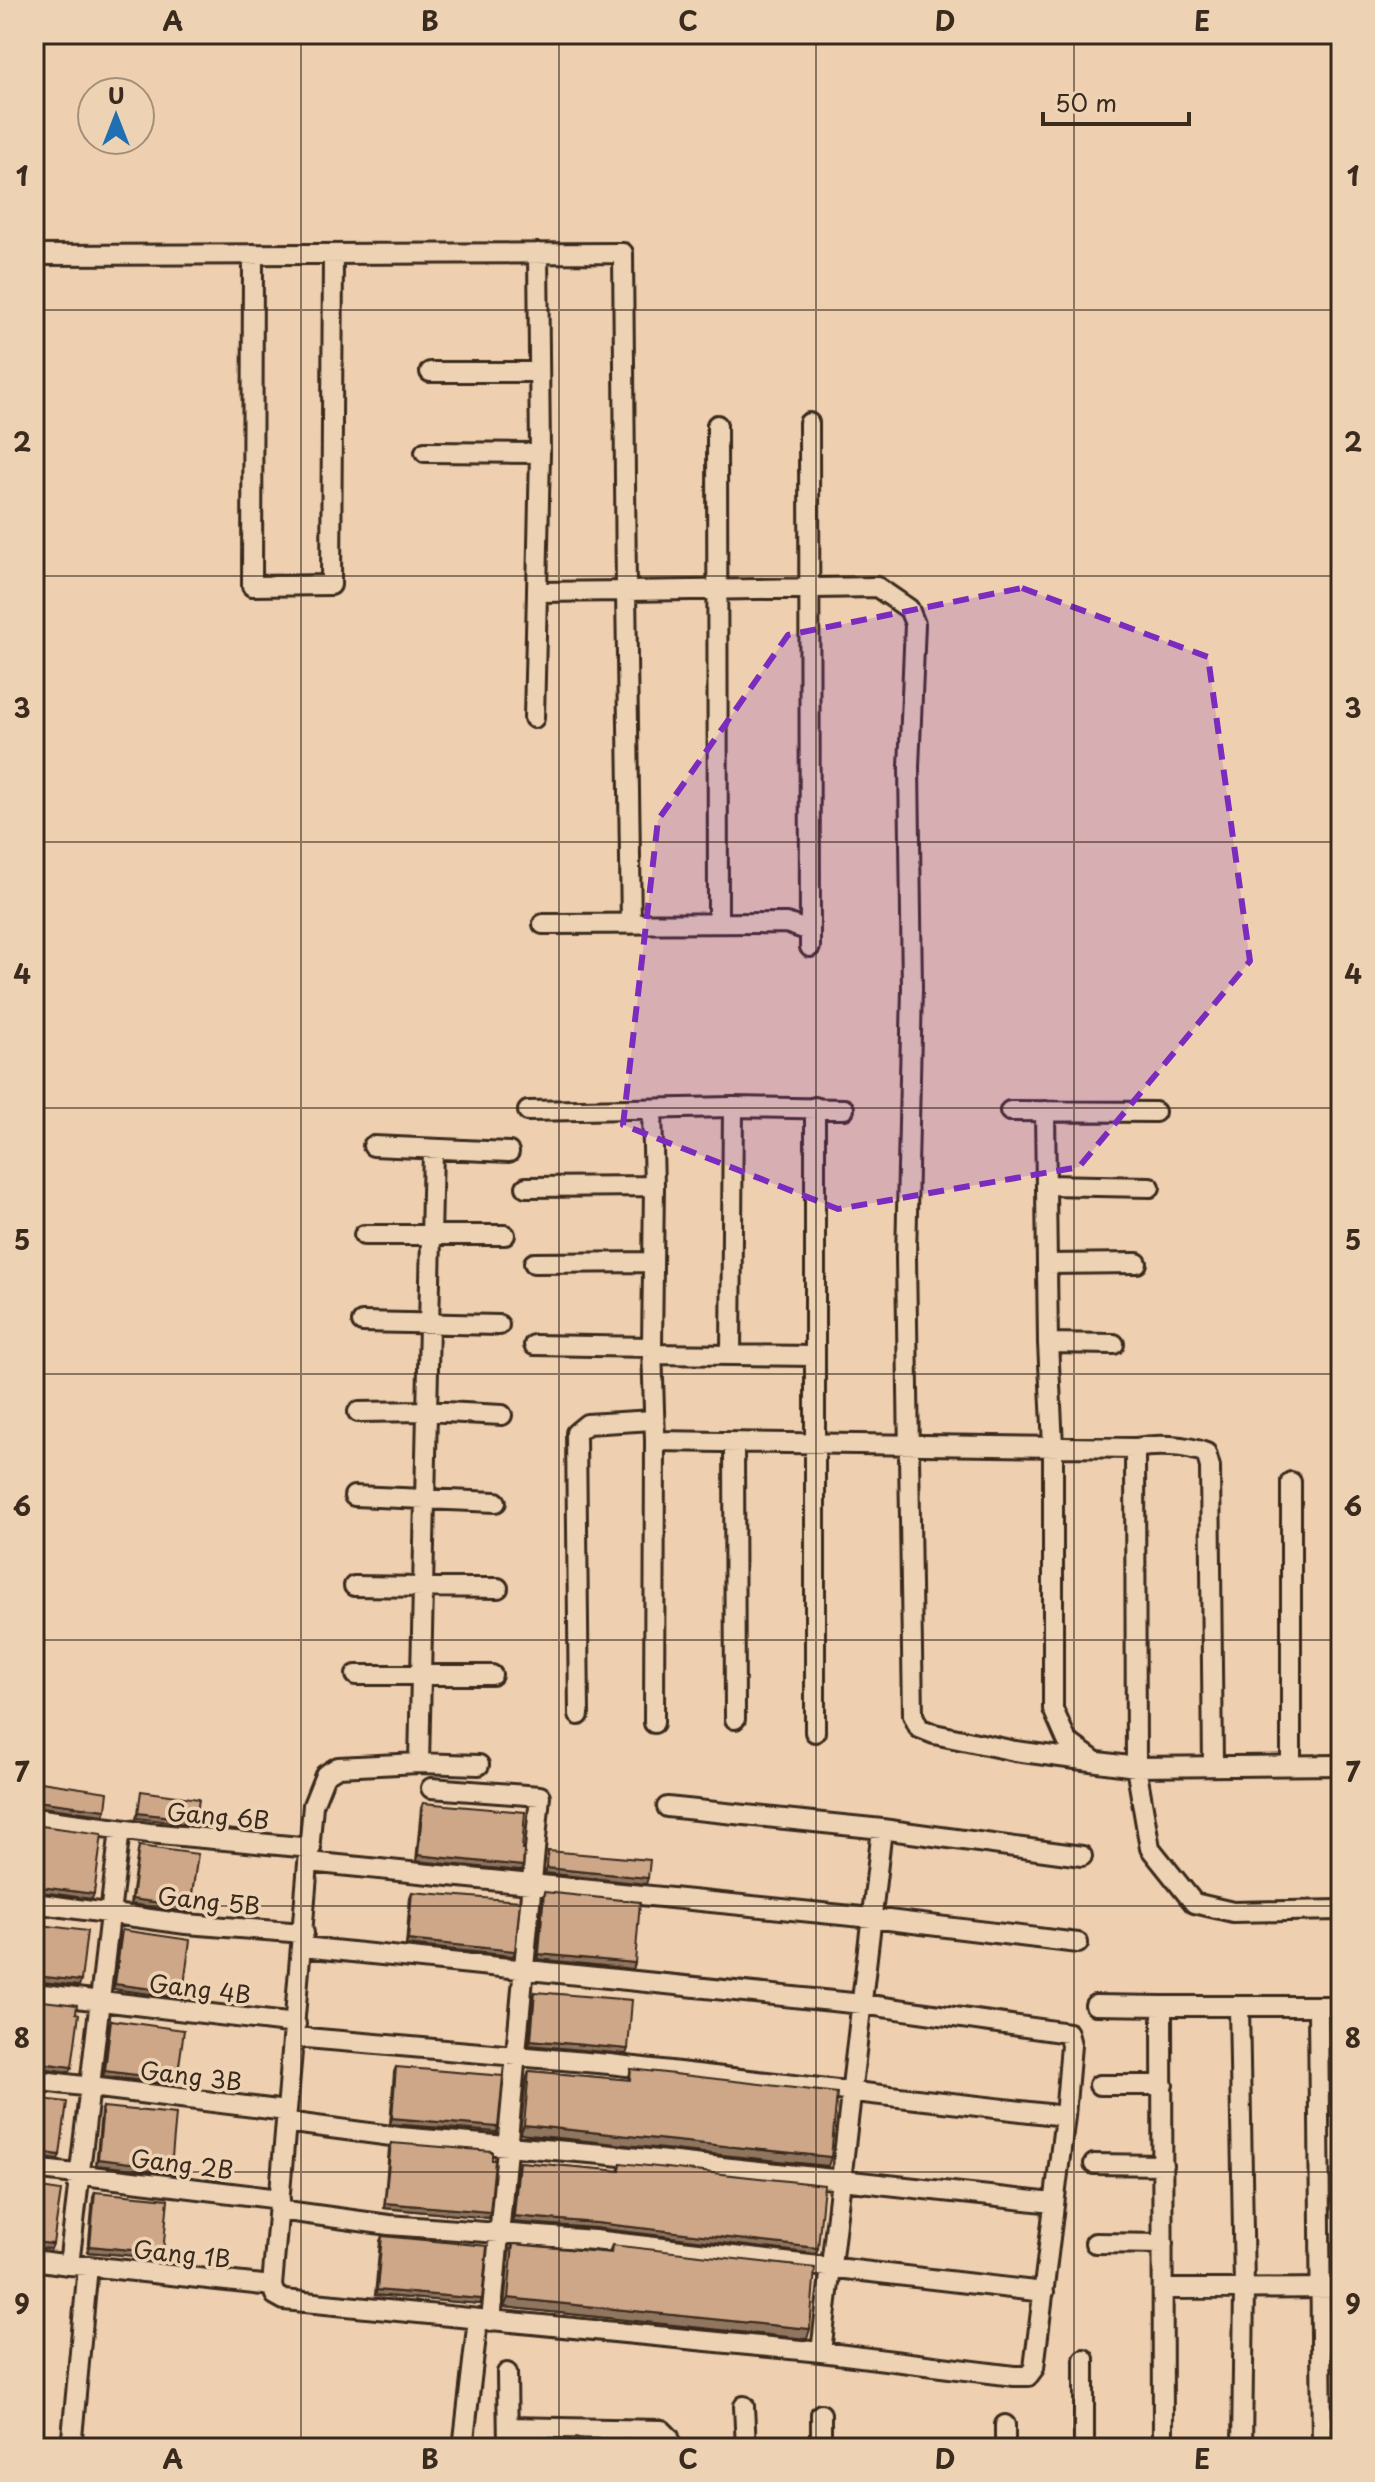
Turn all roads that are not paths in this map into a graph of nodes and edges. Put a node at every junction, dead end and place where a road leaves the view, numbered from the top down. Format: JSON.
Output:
{"nodes":[{"id":1,"x":538,"y":253,"type":"junction"},
{"id":2,"x":253,"y":254,"type":"junction"},
{"id":3,"x":333,"y":254,"type":"junction"},
{"id":4,"x":34,"y":255,"type":"edge"},
{"id":5,"x":430,"y":372,"type":"dead end"},
{"id":6,"x":539,"y":372,"type":"junction"},
{"id":7,"x":809,"y":423,"type":"dead end"},
{"id":8,"x":717,"y":425,"type":"dead end"},
{"id":9,"x":425,"y":452,"type":"dead end"},
{"id":10,"x":540,"y":453,"type":"junction"},
{"id":11,"x":717,"y":590,"type":"junction"},
{"id":12,"x":810,"y":590,"type":"junction"},
{"id":13,"x":626,"y":591,"type":"junction"},
{"id":14,"x":537,"y":592,"type":"junction"},
{"id":15,"x":534,"y":718,"type":"dead end"},
{"id":16,"x":718,"y":923,"type":"junction"},
{"id":17,"x":543,"y":924,"type":"dead end"},
{"id":18,"x":631,"y":924,"type":"junction"},
{"id":19,"x":733,"y":1107,"type":"junction"},
{"id":20,"x":815,"y":1107,"type":"junction"},
{"id":21,"x":844,"y":1109,"type":"dead end"},
{"id":22,"x":652,"y":1110,"type":"junction"},
{"id":23,"x":528,"y":1111,"type":"dead end"},
{"id":24,"x":1010,"y":1111,"type":"dead end"},
{"id":25,"x":1045,"y":1111,"type":"junction"},
{"id":26,"x":1155,"y":1112,"type":"dead end"},
{"id":27,"x":373,"y":1146,"type":"dead end"},
{"id":28,"x":433,"y":1150,"type":"junction"},
{"id":29,"x":509,"y":1152,"type":"dead end"},
{"id":30,"x":1046,"y":1185,"type":"junction"},
{"id":31,"x":654,"y":1186,"type":"junction"},
{"id":32,"x":526,"y":1187,"type":"dead end"},
{"id":33,"x":1150,"y":1187,"type":"dead end"},
{"id":34,"x":364,"y":1235,"type":"dead end"},
{"id":35,"x":432,"y":1235,"type":"junction"},
{"id":36,"x":505,"y":1235,"type":"dead end"},
{"id":37,"x":653,"y":1262,"type":"junction"},
{"id":38,"x":534,"y":1263,"type":"dead end"},
{"id":39,"x":1137,"y":1263,"type":"dead end"},
{"id":40,"x":1047,"y":1264,"type":"junction"},
{"id":41,"x":362,"y":1322,"type":"dead end"},
{"id":42,"x":430,"y":1322,"type":"junction"},
{"id":43,"x":499,"y":1325,"type":"dead end"},
{"id":44,"x":1048,"y":1343,"type":"junction"},
{"id":45,"x":1114,"y":1344,"type":"dead end"},
{"id":46,"x":534,"y":1345,"type":"dead end"},
{"id":47,"x":652,"y":1351,"type":"junction"},
{"id":48,"x":731,"y":1355,"type":"junction"},
{"id":49,"x":814,"y":1356,"type":"junction"},
{"id":50,"x":426,"y":1411,"type":"junction"},
{"id":51,"x":358,"y":1412,"type":"dead end"},
{"id":52,"x":502,"y":1415,"type":"dead end"},
{"id":53,"x":653,"y":1420,"type":"junction"},
{"id":54,"x":655,"y":1441,"type":"junction"},
{"id":55,"x":734,"y":1443,"type":"junction"},
{"id":56,"x":909,"y":1443,"type":"junction"},
{"id":57,"x":814,"y":1444,"type":"junction"},
{"id":58,"x":1053,"y":1446,"type":"junction"},
{"id":59,"x":1135,"y":1448,"type":"junction"},
{"id":60,"x":1291,"y":1482,"type":"dead end"},
{"id":61,"x":354,"y":1496,"type":"dead end"},
{"id":62,"x":423,"y":1499,"type":"junction"},
{"id":63,"x":496,"y":1502,"type":"dead end"},
{"id":64,"x":354,"y":1586,"type":"dead end"},
{"id":65,"x":422,"y":1588,"type":"junction"},
{"id":66,"x":498,"y":1588,"type":"dead end"},
{"id":67,"x":356,"y":1675,"type":"dead end"},
{"id":68,"x":492,"y":1675,"type":"dead end"},
{"id":69,"x":420,"y":1676,"type":"junction"},
{"id":70,"x":579,"y":1715,"type":"dead end"},
{"id":71,"x":735,"y":1719,"type":"dead end"},
{"id":72,"x":654,"y":1723,"type":"dead end"},
{"id":73,"x":815,"y":1732,"type":"dead end"},
{"id":74,"x":1094,"y":1761,"type":"junction"},
{"id":75,"x":419,"y":1763,"type":"junction"},
{"id":76,"x":479,"y":1765,"type":"dead end"},
{"id":77,"x":1213,"y":1765,"type":"junction"},
{"id":78,"x":1291,"y":1765,"type":"junction"},
{"id":79,"x":1341,"y":1765,"type":"edge"},
{"id":80,"x":1136,"y":1767,"type":"junction"},
{"id":81,"x":431,"y":1788,"type":"dead end"},
{"id":82,"x":667,"y":1807,"type":"dead end"},
{"id":83,"x":34,"y":1818,"type":"edge"},
{"id":84,"x":120,"y":1829,"type":"junction"},
{"id":85,"x":882,"y":1829,"type":"junction"},
{"id":86,"x":310,"y":1855,"type":"junction"},
{"id":87,"x":1082,"y":1856,"type":"dead end"},
{"id":88,"x":533,"y":1885,"type":"junction"},
{"id":89,"x":34,"y":1903,"type":"edge"},
{"id":90,"x":1341,"y":1910,"type":"edge"},
{"id":91,"x":109,"y":1913,"type":"junction"},
{"id":92,"x":872,"y":1918,"type":"junction"},
{"id":93,"x":303,"y":1940,"type":"junction"},
{"id":94,"x":1078,"y":1943,"type":"dead end"},
{"id":95,"x":524,"y":1970,"type":"junction"},
{"id":96,"x":34,"y":1993,"type":"edge"},
{"id":97,"x":99,"y":1999,"type":"junction"},
{"id":98,"x":862,"y":2004,"type":"junction"},
{"id":99,"x":1095,"y":2005,"type":"dead end"},
{"id":100,"x":1162,"y":2006,"type":"junction"},
{"id":101,"x":1239,"y":2006,"type":"junction"},
{"id":102,"x":1341,"y":2006,"type":"edge"},
{"id":103,"x":1318,"y":2007,"type":"junction"},
{"id":104,"x":295,"y":2031,"type":"junction"},
{"id":105,"x":516,"y":2057,"type":"junction"},
{"id":106,"x":34,"y":2080,"type":"edge"},
{"id":107,"x":1099,"y":2085,"type":"dead end"},
{"id":108,"x":1163,"y":2085,"type":"junction"},
{"id":109,"x":89,"y":2087,"type":"junction"},
{"id":110,"x":851,"y":2092,"type":"junction"},
{"id":111,"x":286,"y":2116,"type":"junction"},
{"id":112,"x":1065,"y":2116,"type":"junction"},
{"id":113,"x":506,"y":2147,"type":"junction"},
{"id":114,"x":1094,"y":2164,"type":"dead end"},
{"id":115,"x":1163,"y":2165,"type":"junction"},
{"id":116,"x":34,"y":2169,"type":"edge"},
{"id":117,"x":79,"y":2175,"type":"junction"},
{"id":118,"x":841,"y":2182,"type":"junction"},
{"id":119,"x":1053,"y":2203,"type":"junction"},
{"id":120,"x":279,"y":2204,"type":"junction"},
{"id":121,"x":498,"y":2235,"type":"junction"},
{"id":122,"x":1095,"y":2243,"type":"dead end"},
{"id":123,"x":1163,"y":2244,"type":"junction"},
{"id":124,"x":34,"y":2260,"type":"edge"},
{"id":125,"x":78,"y":2266,"type":"junction"},
{"id":126,"x":830,"y":2269,"type":"junction"},
{"id":127,"x":272,"y":2286,"type":"junction"},
{"id":128,"x":1244,"y":2288,"type":"junction"},
{"id":129,"x":1332,"y":2288,"type":"edge"},
{"id":130,"x":1164,"y":2289,"type":"junction"},
{"id":131,"x":1044,"y":2292,"type":"junction"},
{"id":132,"x":485,"y":2320,"type":"junction"},
{"id":133,"x":821,"y":2352,"type":"junction"},
{"id":134,"x":1084,"y":2359,"type":"dead end"},
{"id":135,"x":507,"y":2373,"type":"dead end"},
{"id":136,"x":744,"y":2406,"type":"dead end"},
{"id":137,"x":821,"y":2414,"type":"dead end"},
{"id":138,"x":1005,"y":2425,"type":"dead end"},
{"id":139,"x":508,"y":2427,"type":"junction"},
{"id":140,"x":71,"y":2448,"type":"edge"},
{"id":141,"x":463,"y":2448,"type":"edge"},
{"id":142,"x":508,"y":2448,"type":"edge"},
{"id":143,"x":669,"y":2448,"type":"edge"},
{"id":144,"x":746,"y":2448,"type":"edge"},
{"id":145,"x":821,"y":2448,"type":"edge"},
{"id":146,"x":1005,"y":2448,"type":"edge"},
{"id":147,"x":1084,"y":2448,"type":"edge"},
{"id":148,"x":1163,"y":2448,"type":"edge"},
{"id":149,"x":1242,"y":2448,"type":"edge"},
{"id":150,"x":1322,"y":2448,"type":"edge"}],
"edges":[{"from":1,"to":3,"type":"street"},
{"from":1,"to":6,"type":"street"},
{"from":1,"to":13,"type":"street"},
{"from":2,"to":3,"type":"street"},
{"from":2,"to":3,"type":"street"},
{"from":2,"to":4,"type":"street"},
{"from":5,"to":6,"type":"street"},
{"from":6,"to":10,"type":"street"},
{"from":7,"to":12,"type":"street"},
{"from":8,"to":11,"type":"street"},
{"from":9,"to":10,"type":"street"},
{"from":10,"to":14,"type":"street"},
{"from":11,"to":12,"type":"street"},
{"from":11,"to":13,"type":"street"},
{"from":11,"to":16,"type":"street"},
{"from":12,"to":16,"type":"street"},
{"from":12,"to":56,"type":"street"},
{"from":13,"to":14,"type":"street"},
{"from":13,"to":18,"type":"street"},
{"from":14,"to":15,"type":"street"},
{"from":16,"to":18,"type":"street"},
{"from":17,"to":18,"type":"street"},
{"from":19,"to":20,"type":"street"},
{"from":19,"to":22,"type":"street"},
{"from":19,"to":48,"type":"street"},
{"from":20,"to":21,"type":"street"},
{"from":20,"to":49,"type":"street"},
{"from":22,"to":23,"type":"street"},
{"from":22,"to":31,"type":"street"},
{"from":24,"to":25,"type":"street"},
{"from":25,"to":26,"type":"street"},
{"from":25,"to":30,"type":"street"},
{"from":27,"to":28,"type":"street"},
{"from":28,"to":29,"type":"street"},
{"from":28,"to":35,"type":"street"},
{"from":30,"to":33,"type":"street"},
{"from":30,"to":40,"type":"street"},
{"from":31,"to":32,"type":"street"},
{"from":31,"to":37,"type":"street"},
{"from":34,"to":35,"type":"street"},
{"from":35,"to":36,"type":"street"},
{"from":35,"to":42,"type":"street"},
{"from":37,"to":38,"type":"street"},
{"from":37,"to":47,"type":"street"},
{"from":39,"to":40,"type":"street"},
{"from":40,"to":44,"type":"street"},
{"from":41,"to":42,"type":"street"},
{"from":42,"to":43,"type":"street"},
{"from":42,"to":50,"type":"street"},
{"from":44,"to":45,"type":"street"},
{"from":44,"to":58,"type":"street"},
{"from":46,"to":47,"type":"street"},
{"from":47,"to":48,"type":"street"},
{"from":47,"to":53,"type":"street"},
{"from":48,"to":49,"type":"street"},
{"from":49,"to":57,"type":"street"},
{"from":50,"to":51,"type":"street"},
{"from":50,"to":52,"type":"street"},
{"from":50,"to":62,"type":"street"},
{"from":53,"to":54,"type":"street"},
{"from":53,"to":70,"type":"street"},
{"from":54,"to":55,"type":"street"},
{"from":54,"to":72,"type":"street"},
{"from":55,"to":57,"type":"street"},
{"from":55,"to":71,"type":"street"},
{"from":56,"to":57,"type":"street"},
{"from":56,"to":58,"type":"street"},
{"from":56,"to":74,"type":"street"},
{"from":57,"to":73,"type":"street"},
{"from":58,"to":59,"type":"street"},
{"from":58,"to":74,"type":"street"},
{"from":59,"to":77,"type":"street"},
{"from":59,"to":80,"type":"street"},
{"from":60,"to":78,"type":"street"},
{"from":61,"to":62,"type":"street"},
{"from":62,"to":63,"type":"street"},
{"from":62,"to":65,"type":"street"},
{"from":64,"to":65,"type":"street"},
{"from":65,"to":66,"type":"street"},
{"from":65,"to":69,"type":"street"},
{"from":67,"to":69,"type":"street"},
{"from":68,"to":69,"type":"street"},
{"from":69,"to":75,"type":"street"},
{"from":74,"to":80,"type":"street"},
{"from":75,"to":76,"type":"street"},
{"from":75,"to":86,"type":"street"},
{"from":77,"to":78,"type":"street"},
{"from":77,"to":80,"type":"street"},
{"from":78,"to":79,"type":"street"},
{"from":80,"to":90,"type":"street"},
{"from":81,"to":88,"type":"street"},
{"from":82,"to":85,"type":"street"},
{"from":83,"to":84,"type":"street","name":"Gang 6B"},
{"from":84,"to":86,"type":"street","name":"Gang 6B"},
{"from":84,"to":91,"type":"street"},
{"from":85,"to":87,"type":"street"},
{"from":85,"to":92,"type":"street"},
{"from":86,"to":88,"type":"street","name":"Gang 6B"},
{"from":86,"to":93,"type":"street"},
{"from":88,"to":92,"type":"street","name":"Gang 6B"},
{"from":88,"to":95,"type":"street"},
{"from":89,"to":91,"type":"street","name":"Gang 5B"},
{"from":91,"to":93,"type":"street","name":"Gang 5B"},
{"from":91,"to":97,"type":"street"},
{"from":92,"to":94,"type":"street","name":"Gang 6B"},
{"from":92,"to":98,"type":"street"},
{"from":93,"to":95,"type":"street","name":"Gang 5B"},
{"from":93,"to":104,"type":"street"},
{"from":95,"to":98,"type":"street","name":"Gang 5B"},
{"from":95,"to":105,"type":"street"},
{"from":96,"to":97,"type":"street","name":"Gang 4B"},
{"from":97,"to":104,"type":"street","name":"Gang 4B"},
{"from":97,"to":109,"type":"street"},
{"from":98,"to":110,"type":"street"},
{"from":98,"to":112,"type":"street","name":"Gang 5B"},
{"from":99,"to":100,"type":"street"},
{"from":100,"to":101,"type":"street"},
{"from":100,"to":108,"type":"street"},
{"from":101,"to":103,"type":"street"},
{"from":101,"to":128,"type":"street"},
{"from":102,"to":103,"type":"street"},
{"from":103,"to":129,"type":"street"},
{"from":104,"to":105,"type":"street","name":"Gang 4B"},
{"from":104,"to":111,"type":"street"},
{"from":105,"to":110,"type":"street","name":"Gang 4B"},
{"from":105,"to":113,"type":"street"},
{"from":106,"to":109,"type":"street","name":"Gang 3B"},
{"from":107,"to":108,"type":"street"},
{"from":108,"to":115,"type":"street"},
{"from":109,"to":111,"type":"street","name":"Gang 3B"},
{"from":109,"to":117,"type":"street"},
{"from":110,"to":112,"type":"street","name":"Gang 4B"},
{"from":110,"to":118,"type":"street"},
{"from":111,"to":113,"type":"street","name":"Gang 3B"},
{"from":111,"to":120,"type":"street"},
{"from":112,"to":119,"type":"street"},
{"from":113,"to":118,"type":"street","name":"Gang 3B"},
{"from":113,"to":121,"type":"street"},
{"from":114,"to":115,"type":"street"},
{"from":115,"to":123,"type":"street"},
{"from":116,"to":117,"type":"street","name":"Gang 2B"},
{"from":117,"to":120,"type":"street","name":"Gang 2B"},
{"from":117,"to":125,"type":"street"},
{"from":118,"to":119,"type":"street","name":"Gang 3B"},
{"from":118,"to":126,"type":"street"},
{"from":119,"to":131,"type":"street"},
{"from":120,"to":121,"type":"street","name":"Gang 2B"},
{"from":120,"to":127,"type":"street"},
{"from":121,"to":126,"type":"street","name":"Gang 2B"},
{"from":121,"to":132,"type":"street"},
{"from":122,"to":123,"type":"street"},
{"from":123,"to":130,"type":"street"},
{"from":124,"to":125,"type":"street","name":"Gang 1B"},
{"from":125,"to":127,"type":"street","name":"Gang 1B"},
{"from":125,"to":140,"type":"street"},
{"from":126,"to":131,"type":"street","name":"Gang 2B"},
{"from":126,"to":133,"type":"street"},
{"from":127,"to":132,"type":"street"},
{"from":128,"to":129,"type":"street"},
{"from":128,"to":130,"type":"street"},
{"from":128,"to":149,"type":"street"},
{"from":129,"to":150,"type":"street"},
{"from":130,"to":148,"type":"street"},
{"from":131,"to":133,"type":"street"},
{"from":132,"to":133,"type":"street"},
{"from":132,"to":141,"type":"street"},
{"from":134,"to":147,"type":"street"},
{"from":135,"to":139,"type":"street"},
{"from":136,"to":144,"type":"street"},
{"from":137,"to":145,"type":"street"},
{"from":138,"to":146,"type":"street"},
{"from":139,"to":142,"type":"street"},
{"from":139,"to":143,"type":"street"}]}
